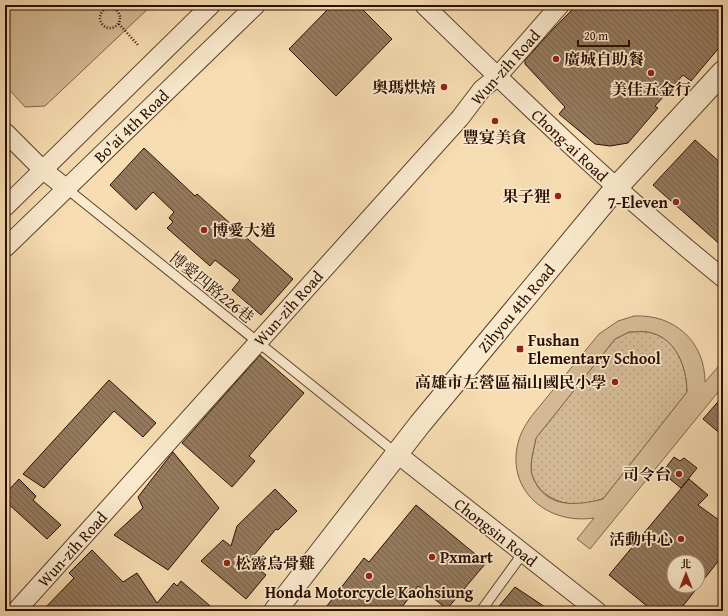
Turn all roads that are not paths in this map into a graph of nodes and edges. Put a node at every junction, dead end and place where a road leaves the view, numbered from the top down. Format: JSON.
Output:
{"nodes":[{"id":1,"x":211,"y":5,"type":"edge"},
{"id":2,"x":256,"y":5,"type":"edge"},
{"id":3,"x":424,"y":5,"type":"edge"},
{"id":4,"x":560,"y":5,"type":"edge"},
{"id":5,"x":723,"y":72,"type":"edge"},
{"id":6,"x":498,"y":77,"type":"junction"},
{"id":7,"x":5,"y":132,"type":"edge"},
{"id":8,"x":42,"y":169,"type":"junction"},
{"id":9,"x":66,"y":188,"type":"junction"},
{"id":10,"x":616,"y":188,"type":"junction"},
{"id":11,"x":5,"y":207,"type":"edge"},
{"id":12,"x":5,"y":248,"type":"edge"},
{"id":13,"x":723,"y":278,"type":"edge"},
{"id":14,"x":256,"y":343,"type":"junction"},
{"id":15,"x":396,"y":453,"type":"junction"},
{"id":16,"x":523,"y":553,"type":"junction"},
{"id":17,"x":16,"y":611,"type":"edge"},
{"id":18,"x":276,"y":611,"type":"edge"},
{"id":19,"x":481,"y":611,"type":"edge"},
{"id":20,"x":597,"y":611,"type":"edge"}],
"edges":[{"from":1,"to":8,"type":"street","name":"Bo'ai 4th Road"},
{"from":2,"to":9,"type":"street","name":"Bo'ai 4th Road"},
{"from":3,"to":6,"type":"street","name":"Chong-ai Road"},
{"from":4,"to":6,"type":"street","name":"Wun-zih Road"},
{"from":5,"to":10,"type":"street","name":"Zihyou 4th Road"},
{"from":6,"to":10,"type":"street","name":"Chong-ai Road"},
{"from":6,"to":14,"type":"street","name":"Wun-zih Road"},
{"from":7,"to":8,"type":"street"},
{"from":8,"to":9,"type":"street"},
{"from":8,"to":11,"type":"street","name":"Bo'ai 4th Road"},
{"from":9,"to":12,"type":"street","name":"Bo'ai 4th Road"},
{"from":9,"to":14,"type":"lane","name":"博愛四路226巷"},
{"from":10,"to":13,"type":"street","name":"Chong-ai Road"},
{"from":10,"to":15,"type":"street","name":"Zihyou 4th Road"},
{"from":14,"to":15,"type":"lane","name":"博愛四路226巷"},
{"from":14,"to":17,"type":"street","name":"Wun-zih Road"},
{"from":15,"to":16,"type":"street","name":"Chongsin Road"},
{"from":15,"to":18,"type":"street","name":"Zihyou 4th Road"},
{"from":16,"to":19,"type":"lane"},
{"from":16,"to":20,"type":"street","name":"Chongsin Road"}]}
